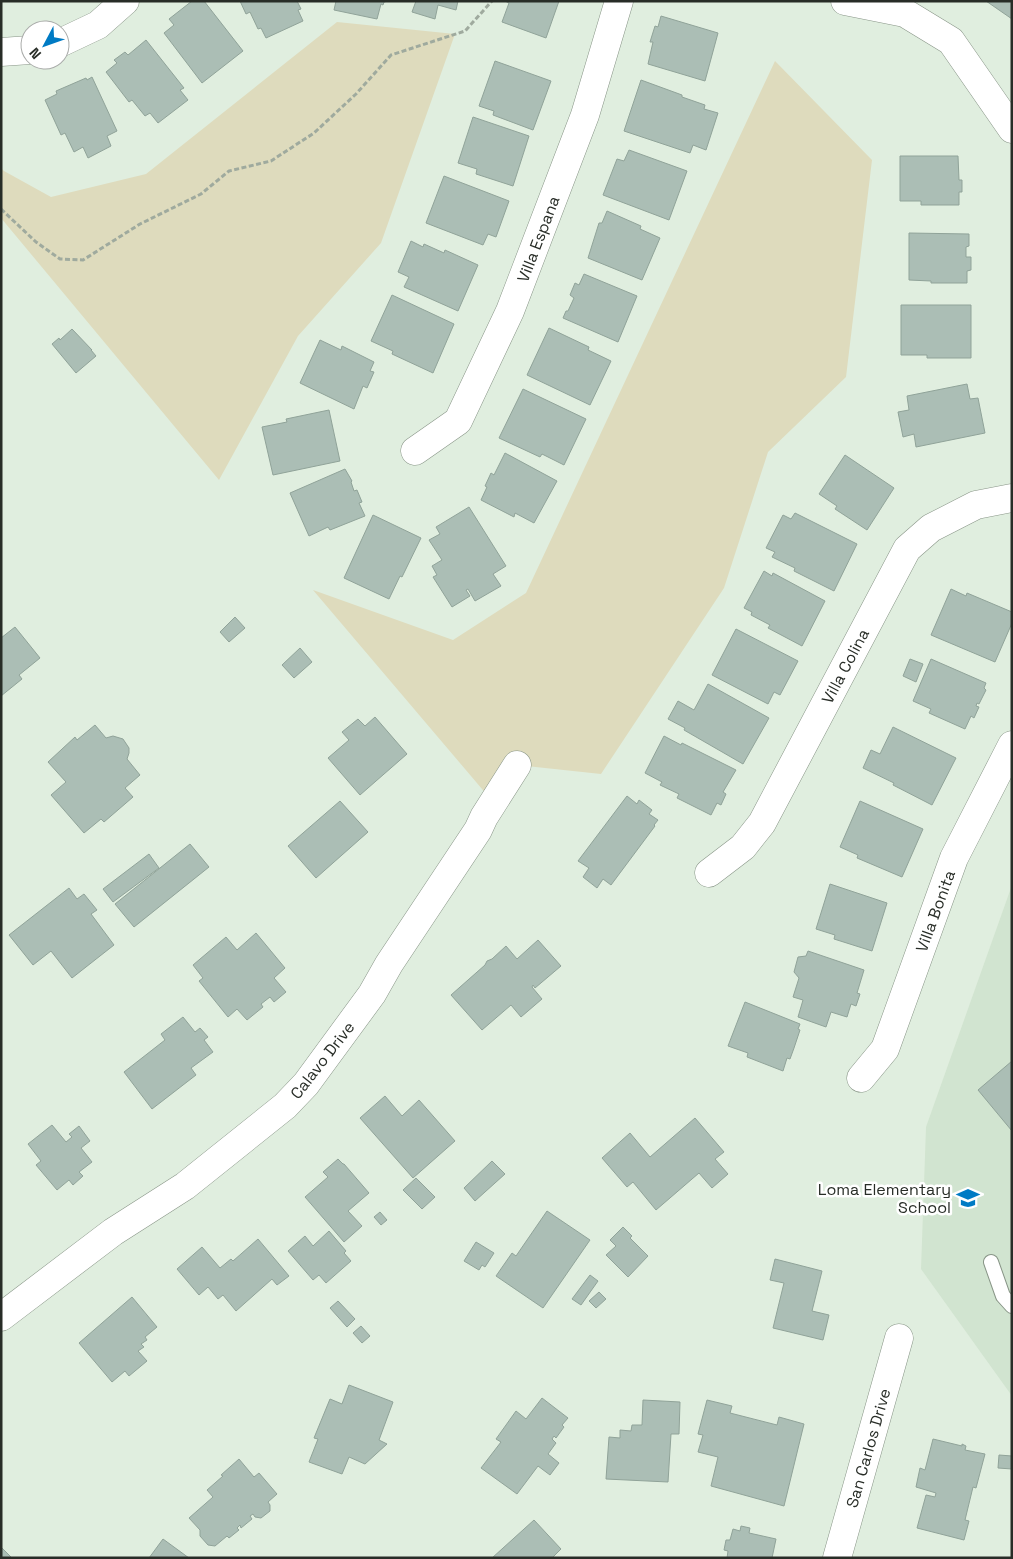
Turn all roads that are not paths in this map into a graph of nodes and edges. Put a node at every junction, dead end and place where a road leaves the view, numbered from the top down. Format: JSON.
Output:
{"nodes":[{"id":1,"x":125,"y":1,"type":"edge"},
{"id":2,"x":619,"y":1,"type":"edge"},
{"id":3,"x":845,"y":1,"type":"edge"},
{"id":4,"x":70,"y":39,"type":"edge"},
{"id":5,"x":20,"y":51,"type":"edge"},
{"id":6,"x":1,"y":52,"type":"edge"},
{"id":7,"x":1012,"y":128,"type":"edge"},
{"id":8,"x":415,"y":451,"type":"dead end"},
{"id":9,"x":1012,"y":498,"type":"edge"},
{"id":10,"x":1012,"y":745,"type":"edge"},
{"id":11,"x":517,"y":765,"type":"dead end"},
{"id":12,"x":709,"y":873,"type":"dead end"},
{"id":13,"x":861,"y":1078,"type":"dead end"},
{"id":14,"x":991,"y":1262,"type":"dead end"},
{"id":15,"x":1012,"y":1306,"type":"edge"},
{"id":16,"x":1,"y":1317,"type":"edge"},
{"id":17,"x":899,"y":1338,"type":"dead end"},
{"id":18,"x":837,"y":1558,"type":"edge"}],
"edges":[{"from":1,"to":4,"type":"street"},
{"from":2,"to":8,"type":"street","name":"Villa Espana"},
{"from":3,"to":7,"type":"street"},
{"from":5,"to":6,"type":"street"},
{"from":9,"to":12,"type":"street","name":"Villa Colina"},
{"from":10,"to":13,"type":"street","name":"Villa Bonita"},
{"from":11,"to":16,"type":"street","name":"Calavo Drive"},
{"from":14,"to":15,"type":"lane"},
{"from":17,"to":18,"type":"street","name":"San Carlos Drive"}]}
